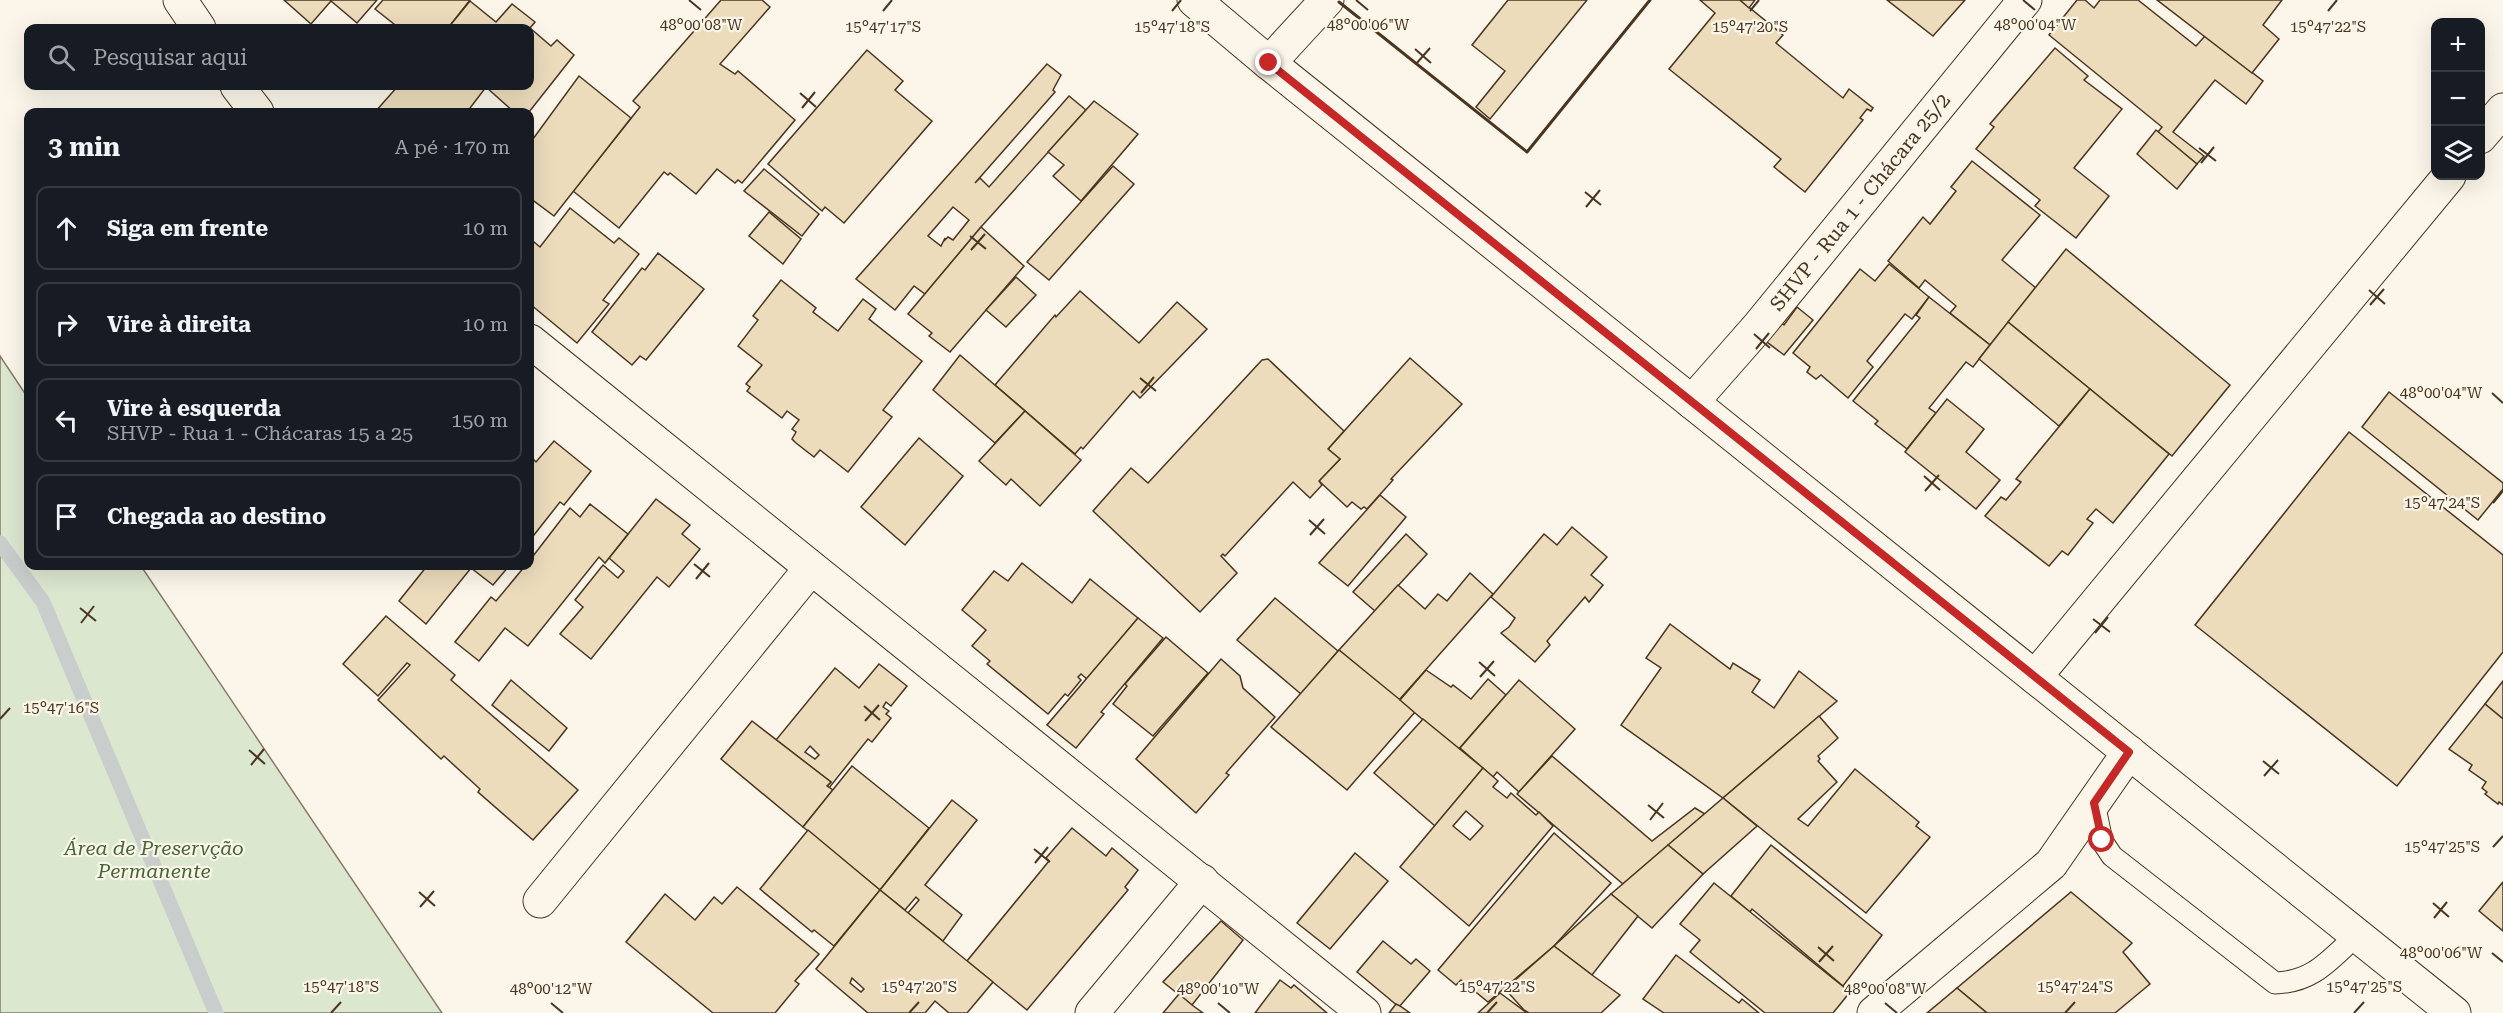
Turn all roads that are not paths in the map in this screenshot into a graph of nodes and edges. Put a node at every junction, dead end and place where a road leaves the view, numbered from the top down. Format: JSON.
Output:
{"nodes":[{"id":1,"x":180,"y":0,"type":"edge"},
{"id":2,"x":1194,"y":0,"type":"edge"},
{"id":3,"x":1327,"y":0,"type":"edge"},
{"id":4,"x":2025,"y":0,"type":"edge"},
{"id":5,"x":196,"y":24,"type":"edge"},
{"id":6,"x":1269,"y":63,"type":"junction"},
{"id":7,"x":240,"y":90,"type":"edge"},
{"id":8,"x":254,"y":108,"type":"edge"},
{"id":9,"x":2503,"y":110,"type":"edge"},
{"id":10,"x":2485,"y":132,"type":"edge"},
{"id":11,"x":2446,"y":180,"type":"edge"},
{"id":12,"x":534,"y":345,"type":"edge"},
{"id":13,"x":1692,"y":402,"type":"junction"},
{"id":14,"x":811,"y":568,"type":"junction"},
{"id":15,"x":2035,"y":677,"type":"junction"},
{"id":16,"x":2129,"y":752,"type":"junction"},
{"id":17,"x":2094,"y":803,"type":"junction"},
{"id":18,"x":1202,"y":881,"type":"junction"},
{"id":19,"x":540,"y":901,"type":"dead end"},
{"id":20,"x":2357,"y":935,"type":"junction"},
{"id":21,"x":1092,"y":1013,"type":"edge"},
{"id":22,"x":1364,"y":1013,"type":"edge"},
{"id":23,"x":1874,"y":1013,"type":"edge"},
{"id":24,"x":2454,"y":1013,"type":"edge"}],
"edges":[{"from":1,"to":5,"type":"street"},
{"from":2,"to":6,"type":"street"},
{"from":3,"to":6,"type":"street"},
{"from":4,"to":13,"type":"street","name":"SHVP - Rua 1 - Chácara 25/2"},
{"from":6,"to":13,"type":"street"},
{"from":7,"to":8,"type":"street"},
{"from":9,"to":10,"type":"street"},
{"from":11,"to":15,"type":"street"},
{"from":12,"to":14,"type":"street"},
{"from":13,"to":15,"type":"street"},
{"from":14,"to":18,"type":"street"},
{"from":14,"to":19,"type":"street"},
{"from":15,"to":16,"type":"street"},
{"from":16,"to":17,"type":"street"},
{"from":16,"to":20,"type":"street"},
{"from":17,"to":20,"type":"lane"},
{"from":17,"to":23,"type":"street"},
{"from":18,"to":21,"type":"street"},
{"from":18,"to":22,"type":"street"},
{"from":20,"to":24,"type":"street"}]}
